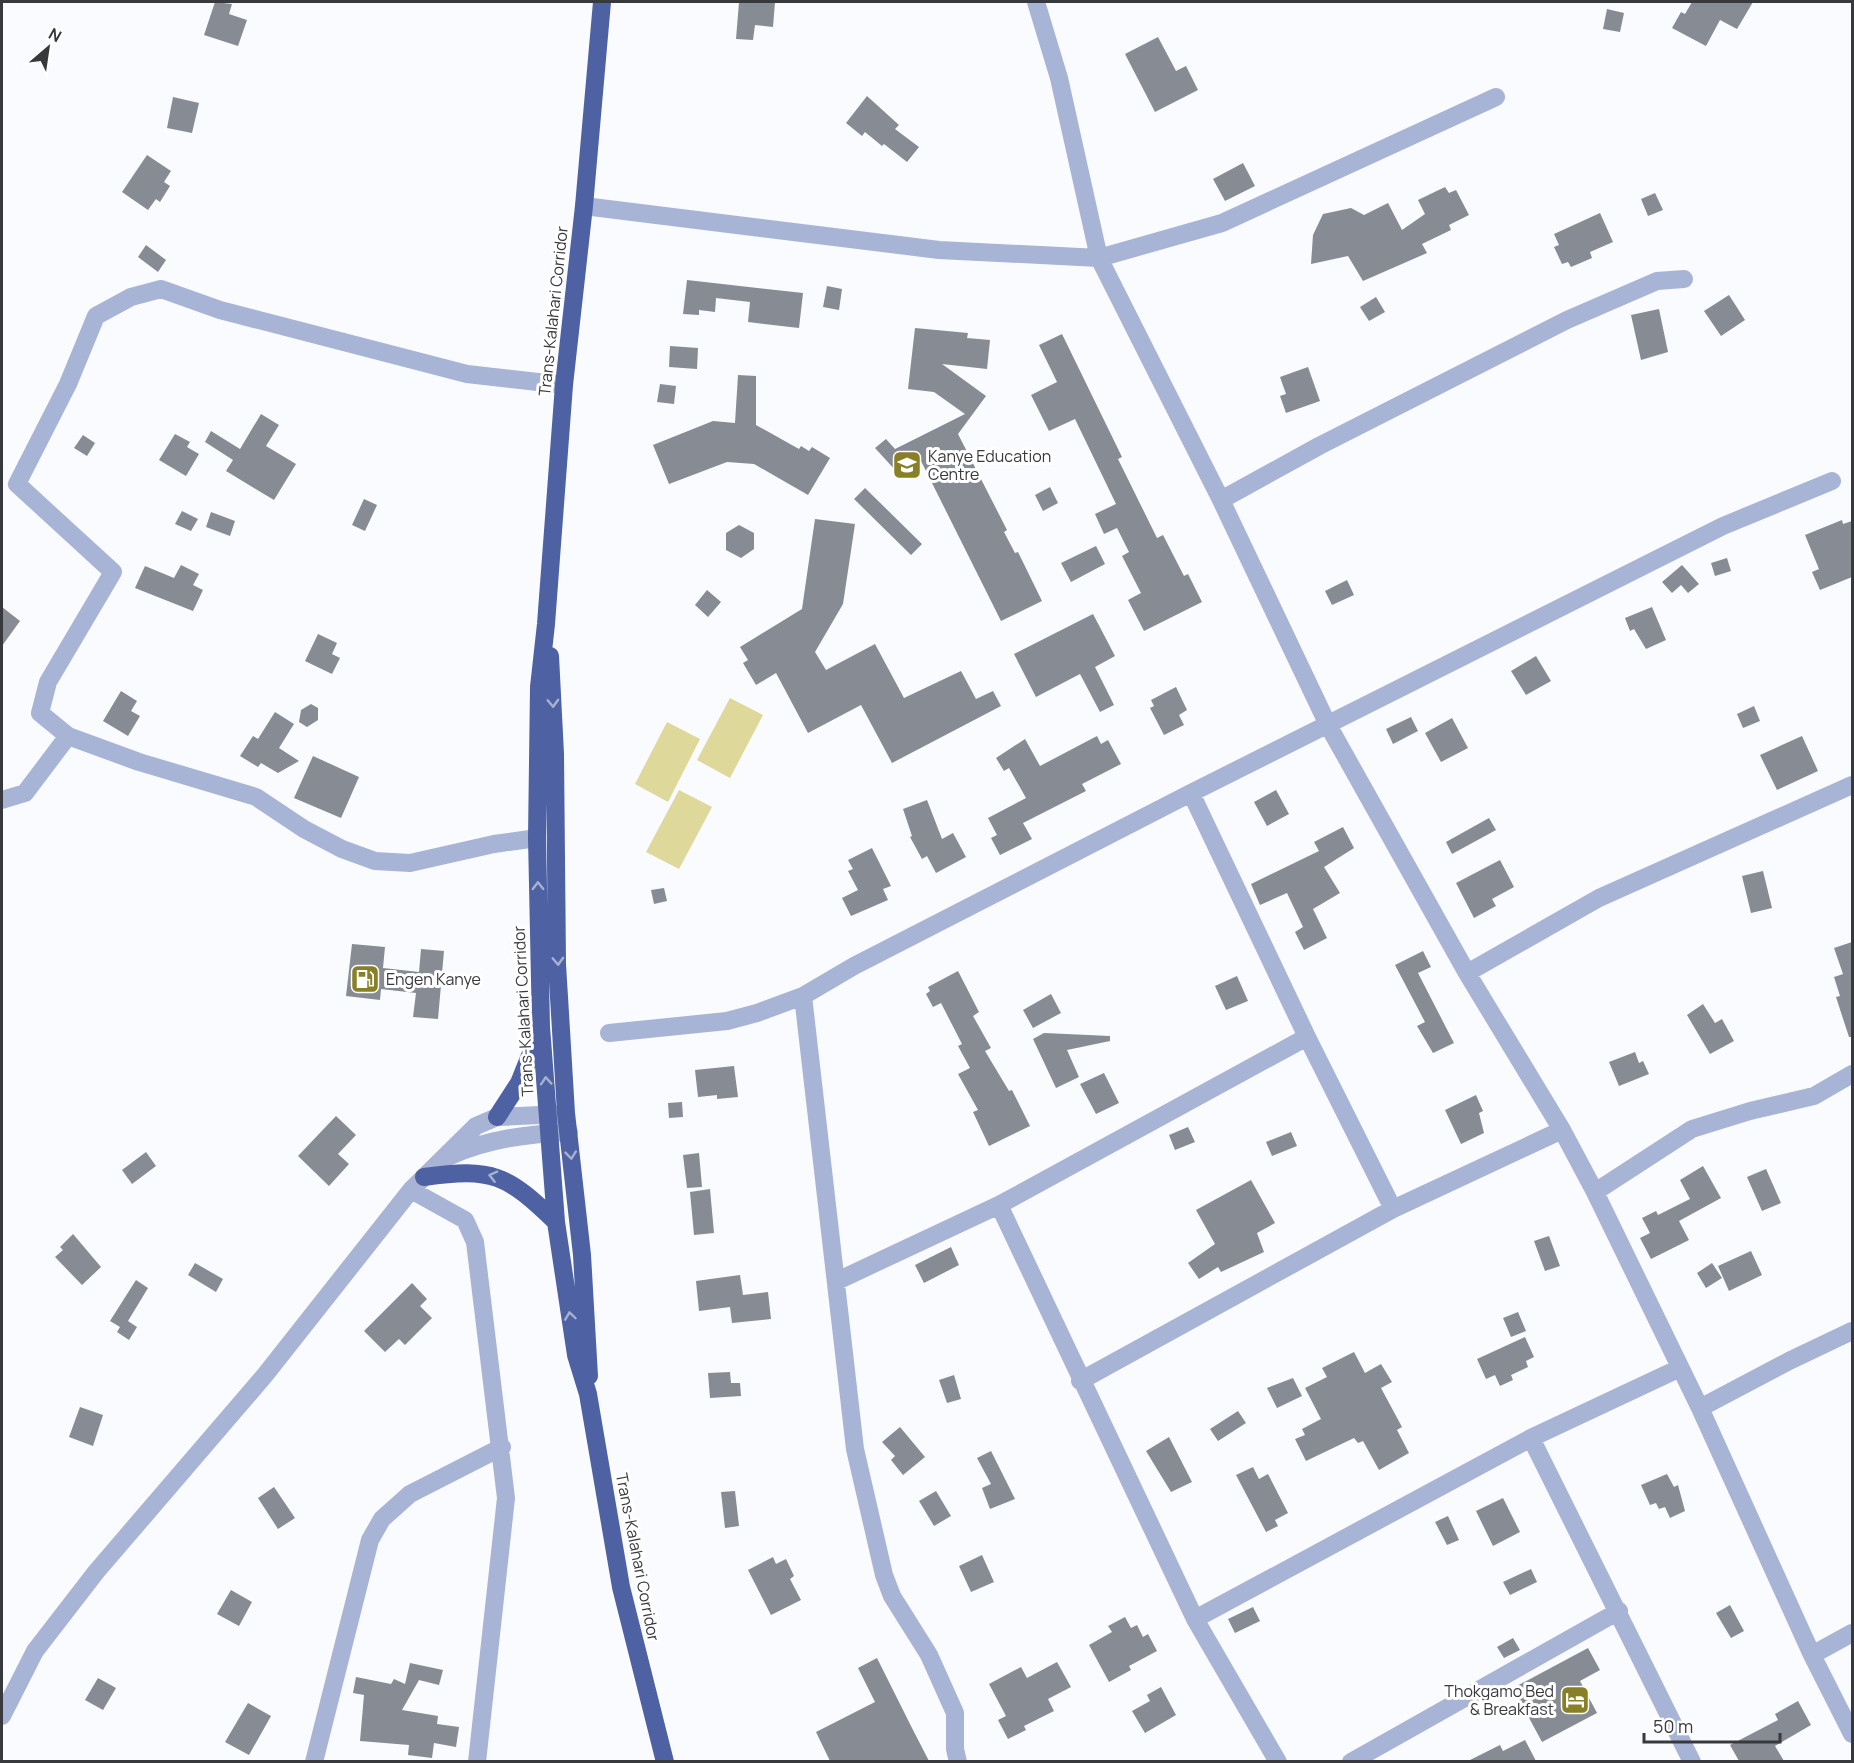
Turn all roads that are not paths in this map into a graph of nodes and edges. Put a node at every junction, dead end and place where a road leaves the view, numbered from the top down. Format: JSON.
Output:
{"nodes":[{"id":1,"x":602,"y":2,"type":"edge"},
{"id":2,"x":1036,"y":2,"type":"edge"},
{"id":3,"x":1496,"y":97,"type":"dead end"},
{"id":4,"x":584,"y":206,"type":"junction"},
{"id":5,"x":1099,"y":258,"type":"junction"},
{"id":6,"x":1684,"y":279,"type":"dead end"},
{"id":7,"x":564,"y":385,"type":"junction"},
{"id":8,"x":1832,"y":481,"type":"dead end"},
{"id":9,"x":1221,"y":500,"type":"junction"},
{"id":10,"x":546,"y":624,"type":"junction"},
{"id":11,"x":1328,"y":725,"type":"junction"},
{"id":12,"x":68,"y":736,"type":"junction"},
{"id":13,"x":1852,"y":785,"type":"edge"},
{"id":14,"x":1191,"y":793,"type":"junction"},
{"id":15,"x":2,"y":800,"type":"edge"},
{"id":16,"x":537,"y":838,"type":"junction"},
{"id":17,"x":1467,"y":973,"type":"junction"},
{"id":18,"x":803,"y":996,"type":"junction"},
{"id":19,"x":541,"y":1026,"type":"junction"},
{"id":20,"x":609,"y":1033,"type":"dead end"},
{"id":21,"x":1306,"y":1037,"type":"junction"},
{"id":22,"x":1852,"y":1074,"type":"edge"},
{"id":23,"x":557,"y":1114,"type":"junction"},
{"id":24,"x":497,"y":1116,"type":"junction"},
{"id":25,"x":1562,"y":1130,"type":"junction"},
{"id":26,"x":569,"y":1132,"type":"junction"},
{"id":27,"x":550,"y":1133,"type":"junction"},
{"id":28,"x":437,"y":1162,"type":"junction"},
{"id":29,"x":424,"y":1177,"type":"junction"},
{"id":30,"x":411,"y":1191,"type":"junction"},
{"id":31,"x":1595,"y":1192,"type":"junction"},
{"id":32,"x":999,"y":1205,"type":"junction"},
{"id":33,"x":1393,"y":1209,"type":"junction"},
{"id":34,"x":556,"y":1222,"type":"junction"},
{"id":35,"x":837,"y":1281,"type":"junction"},
{"id":36,"x":1852,"y":1331,"type":"edge"},
{"id":37,"x":1680,"y":1368,"type":"junction"},
{"id":38,"x":1080,"y":1381,"type":"junction"},
{"id":39,"x":588,"y":1394,"type":"junction"},
{"id":40,"x":1700,"y":1408,"type":"junction"},
{"id":41,"x":1531,"y":1438,"type":"junction"},
{"id":42,"x":502,"y":1447,"type":"junction"},
{"id":43,"x":1619,"y":1611,"type":"junction"},
{"id":44,"x":1195,"y":1619,"type":"junction"},
{"id":45,"x":1852,"y":1633,"type":"edge"},
{"id":46,"x":1812,"y":1655,"type":"junction"},
{"id":47,"x":2,"y":1716,"type":"edge"},
{"id":48,"x":1852,"y":1734,"type":"edge"},
{"id":49,"x":314,"y":1761,"type":"edge"},
{"id":50,"x":477,"y":1761,"type":"edge"},
{"id":51,"x":665,"y":1761,"type":"edge"},
{"id":52,"x":958,"y":1761,"type":"edge"},
{"id":53,"x":1278,"y":1761,"type":"edge"},
{"id":54,"x":1351,"y":1761,"type":"edge"},
{"id":55,"x":1692,"y":1761,"type":"edge"}],
"edges":[{"from":1,"to":4,"type":"highway","name":"Trans-Kalahari Corridor"},
{"from":2,"to":5,"type":"street"},
{"from":3,"to":5,"type":"street"},
{"from":4,"to":5,"type":"street"},
{"from":4,"to":7,"type":"highway","name":"Trans-Kalahari Corridor"},
{"from":5,"to":9,"type":"street"},
{"from":6,"to":9,"type":"street"},
{"from":7,"to":10,"type":"highway","name":"Trans-Kalahari Corridor"},
{"from":7,"to":12,"type":"street"},
{"from":8,"to":11,"type":"street"},
{"from":9,"to":11,"type":"street"},
{"from":10,"to":16,"type":"highway","name":"Trans-Kalahari Corridor"},
{"from":10,"to":23,"type":"highway","name":"Trans-Kalahari Corridor","one_way":true},
{"from":11,"to":14,"type":"street"},
{"from":11,"to":17,"type":"street"},
{"from":12,"to":15,"type":"street"},
{"from":12,"to":16,"type":"street"},
{"from":13,"to":17,"type":"street"},
{"from":14,"to":18,"type":"street"},
{"from":14,"to":21,"type":"street"},
{"from":19,"to":16,"type":"highway","name":"Trans-Kalahari Corridor","one_way":true},
{"from":17,"to":25,"type":"street"},
{"from":18,"to":20,"type":"street"},
{"from":18,"to":35,"type":"street"},
{"from":23,"to":19,"type":"highway","name":"Trans-Kalahari Corridor","one_way":true},
{"from":19,"to":24,"type":"highway"},
{"from":21,"to":32,"type":"street"},
{"from":21,"to":33,"type":"street"},
{"from":22,"to":31,"type":"street"},
{"from":23,"to":24,"type":"street"},
{"from":23,"to":26,"type":"highway","name":"Trans-Kalahari Corridor"},
{"from":23,"to":27,"type":"highway","name":"Trans-Kalahari Corridor"},
{"from":24,"to":28,"type":"street"},
{"from":25,"to":31,"type":"street"},
{"from":25,"to":33,"type":"street"},
{"from":26,"to":27,"type":"street"},
{"from":26,"to":39,"type":"highway","name":"Trans-Kalahari Corridor","one_way":true},
{"from":27,"to":28,"type":"street"},
{"from":27,"to":34,"type":"highway","name":"Trans-Kalahari Corridor"},
{"from":28,"to":29,"type":"street"},
{"from":29,"to":30,"type":"street"},
{"from":34,"to":29,"type":"highway","one_way":true},
{"from":30,"to":42,"type":"street"},
{"from":30,"to":47,"type":"street"},
{"from":31,"to":37,"type":"street"},
{"from":32,"to":35,"type":"street"},
{"from":32,"to":38,"type":"street"},
{"from":33,"to":38,"type":"street"},
{"from":39,"to":34,"type":"highway","name":"Trans-Kalahari Corridor","one_way":true},
{"from":35,"to":52,"type":"street"},
{"from":36,"to":40,"type":"street"},
{"from":37,"to":40,"type":"street"},
{"from":37,"to":41,"type":"street"},
{"from":38,"to":44,"type":"street"},
{"from":39,"to":51,"type":"highway","name":"Trans-Kalahari Corridor"},
{"from":40,"to":46,"type":"street"},
{"from":41,"to":43,"type":"street"},
{"from":41,"to":44,"type":"street"},
{"from":42,"to":49,"type":"street"},
{"from":42,"to":50,"type":"street"},
{"from":43,"to":54,"type":"street"},
{"from":43,"to":55,"type":"street"},
{"from":44,"to":53,"type":"street"},
{"from":45,"to":46,"type":"street"},
{"from":46,"to":48,"type":"street"}]}
